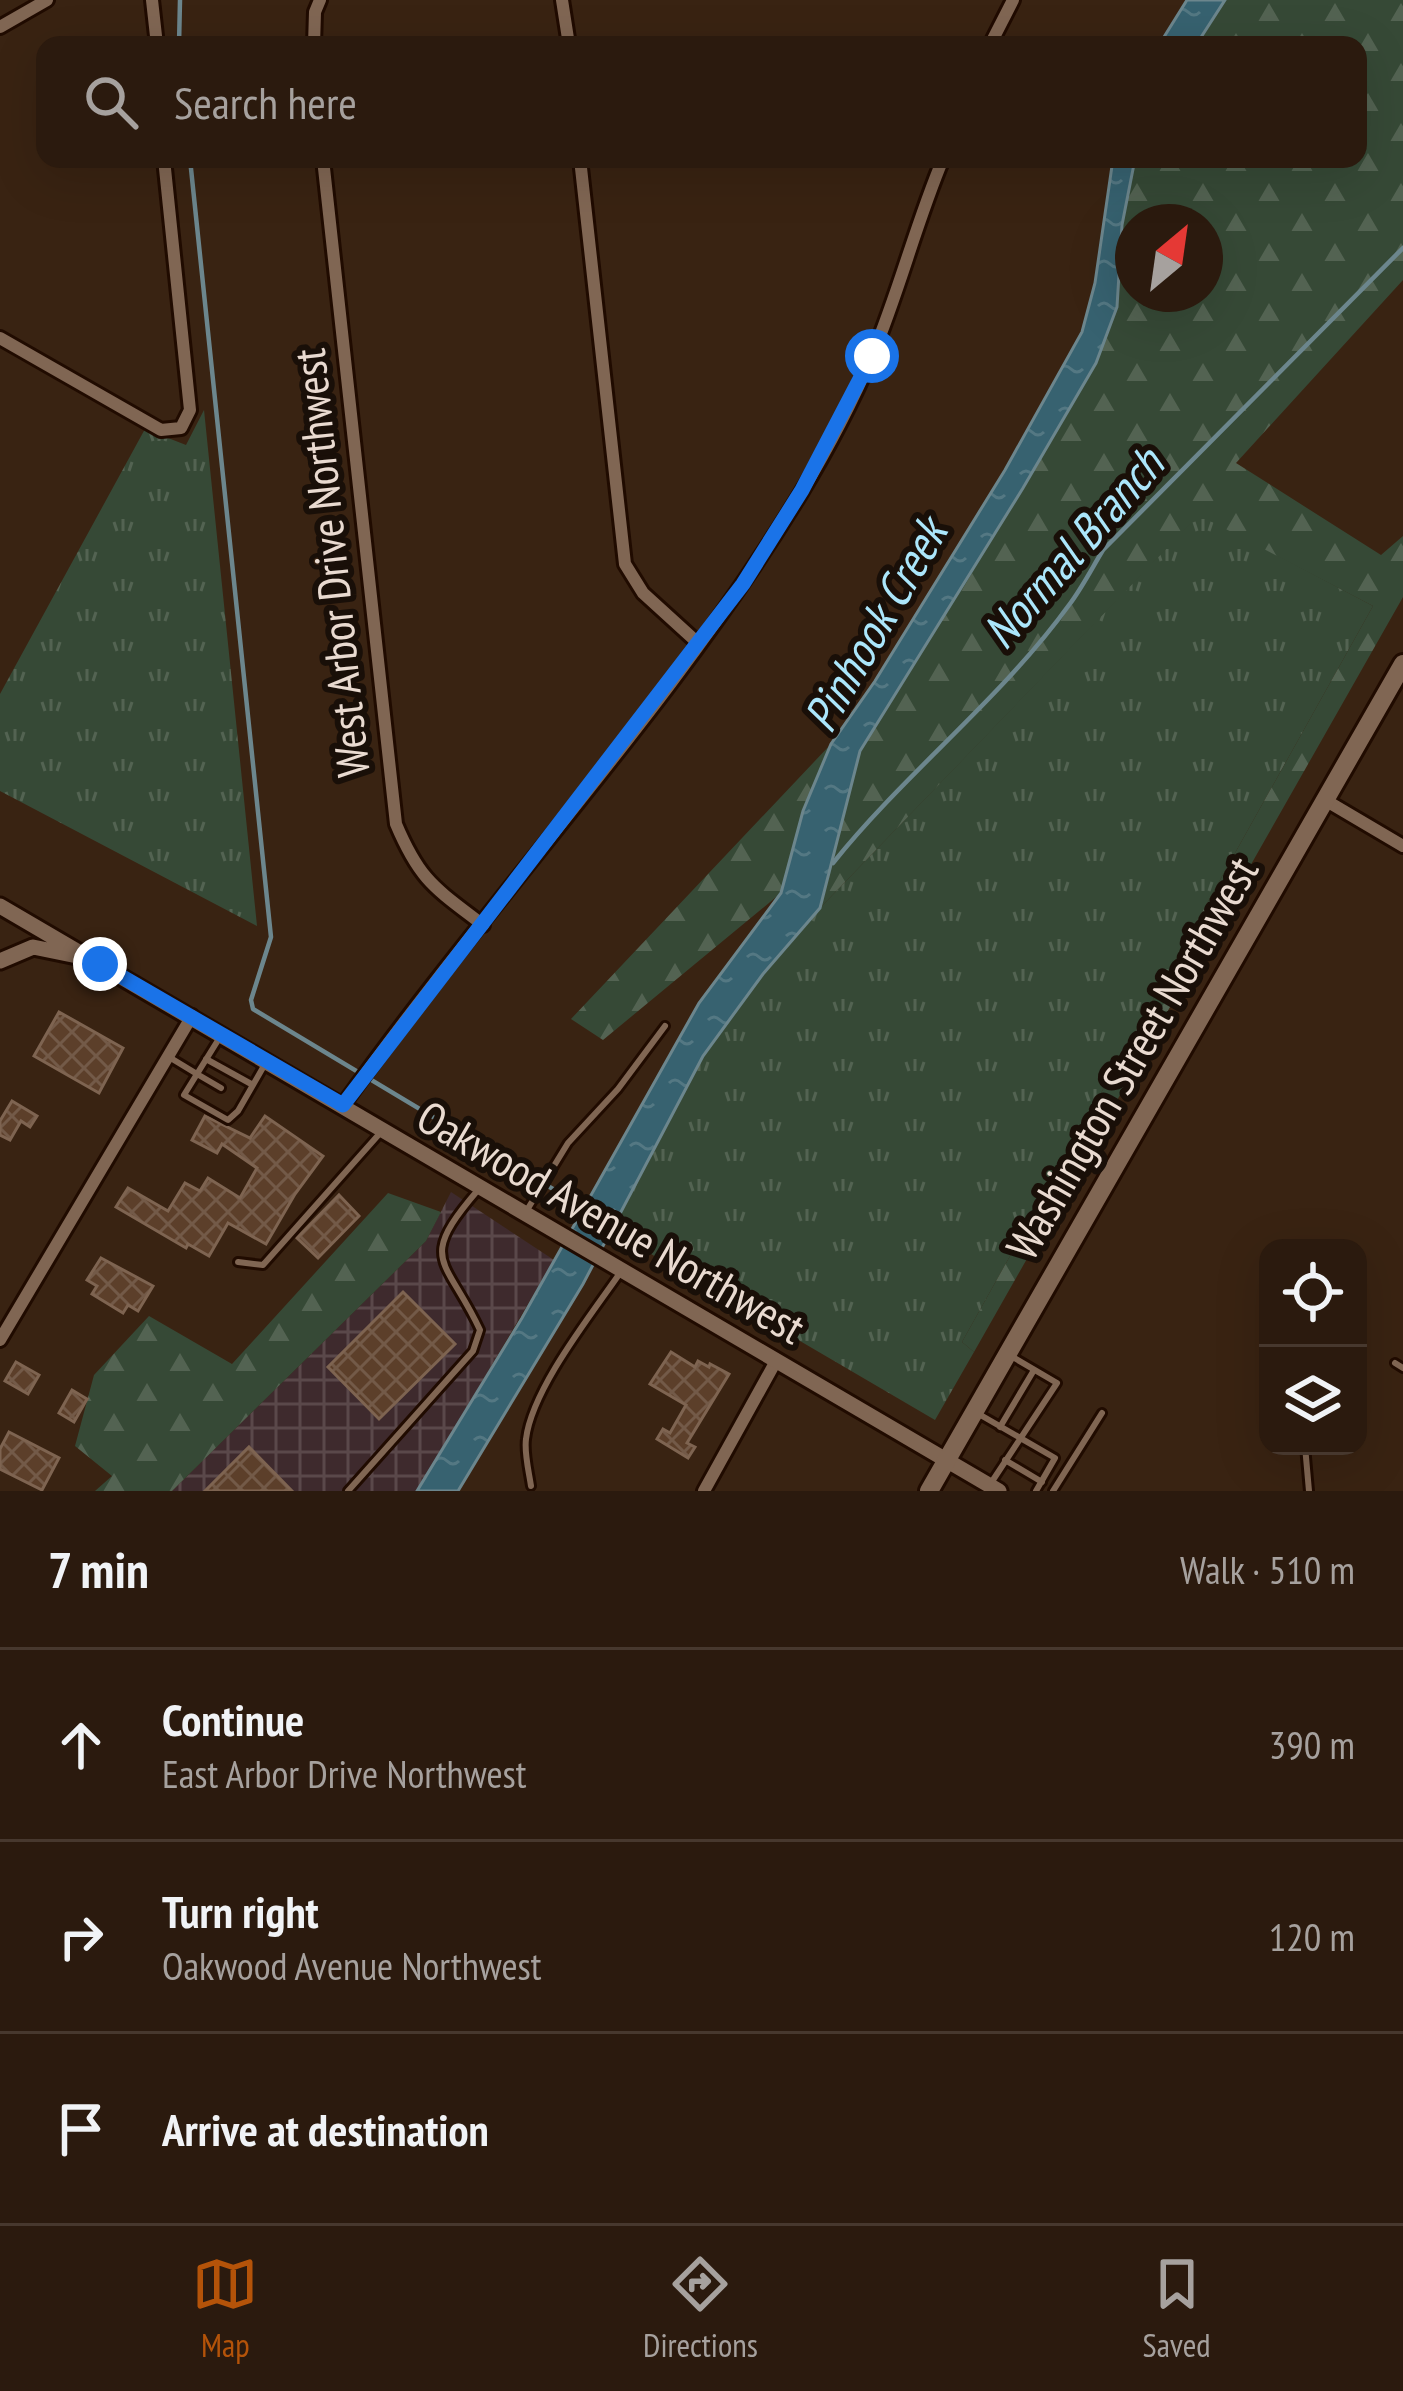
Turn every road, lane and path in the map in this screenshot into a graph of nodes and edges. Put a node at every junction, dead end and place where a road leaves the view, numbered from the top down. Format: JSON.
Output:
{"nodes":[{"id":1,"x":46,"y":0,"type":"edge"},
{"id":2,"x":152,"y":0,"type":"edge"},
{"id":3,"x":320,"y":0,"type":"edge"},
{"id":4,"x":562,"y":0,"type":"edge"},
{"id":5,"x":1012,"y":0,"type":"edge"},
{"id":6,"x":0,"y":27,"type":"edge"},
{"id":7,"x":156,"y":36,"type":"edge"},
{"id":8,"x":314,"y":36,"type":"edge"},
{"id":9,"x":568,"y":36,"type":"edge"},
{"id":10,"x":994,"y":36,"type":"edge"},
{"id":11,"x":165,"y":168,"type":"edge"},
{"id":12,"x":324,"y":168,"type":"edge"},
{"id":13,"x":581,"y":168,"type":"edge"},
{"id":14,"x":940,"y":168,"type":"edge"},
{"id":15,"x":0,"y":338,"type":"edge"},
{"id":16,"x":699,"y":644,"type":"junction"},
{"id":17,"x":1403,"y":664,"type":"edge"},
{"id":18,"x":1325,"y":800,"type":"junction"},
{"id":19,"x":1403,"y":846,"type":"edge"},
{"id":20,"x":0,"y":907,"type":"edge"},
{"id":21,"x":483,"y":925,"type":"junction"},
{"id":22,"x":0,"y":961,"type":"edge"},
{"id":23,"x":100,"y":964,"type":"junction"},
{"id":24,"x":192,"y":1016,"type":"junction"},
{"id":25,"x":665,"y":1026,"type":"dead end"},
{"id":26,"x":221,"y":1034,"type":"junction"},
{"id":27,"x":169,"y":1057,"type":"junction"},
{"id":28,"x":206,"y":1059,"type":"junction"},
{"id":29,"x":267,"y":1060,"type":"junction"},
{"id":30,"x":197,"y":1074,"type":"junction"},
{"id":31,"x":253,"y":1085,"type":"junction"},
{"id":32,"x":221,"y":1088,"type":"dead end"},
{"id":33,"x":343,"y":1105,"type":"junction"},
{"id":34,"x":383,"y":1129,"type":"junction"},
{"id":35,"x":480,"y":1187,"type":"junction"},
{"id":36,"x":525,"y":1213,"type":"junction"},
{"id":37,"x":238,"y":1262,"type":"dead end"},
{"id":38,"x":622,"y":1270,"type":"junction"},
{"id":39,"x":0,"y":1340,"type":"edge"},
{"id":40,"x":1007,"y":1354,"type":"junction"},
{"id":41,"x":776,"y":1361,"type":"junction"},
{"id":42,"x":1034,"y":1370,"type":"junction"},
{"id":43,"x":974,"y":1411,"type":"junction"},
{"id":44,"x":1102,"y":1413,"type":"dead end"},
{"id":45,"x":1000,"y":1427,"type":"junction"},
{"id":46,"x":1019,"y":1437,"type":"junction"},
{"id":47,"x":1306,"y":1455,"type":"edge"},
{"id":48,"x":946,"y":1460,"type":"junction"},
{"id":49,"x":1005,"y":1460,"type":"junction"},
{"id":50,"x":1042,"y":1482,"type":"junction"},
{"id":51,"x":531,"y":1486,"type":"dead end"},
{"id":52,"x":994,"y":1488,"type":"edge"},
{"id":53,"x":348,"y":1491,"type":"edge"},
{"id":54,"x":704,"y":1491,"type":"edge"},
{"id":55,"x":928,"y":1491,"type":"edge"},
{"id":56,"x":1036,"y":1491,"type":"edge"},
{"id":57,"x":1053,"y":1491,"type":"edge"},
{"id":58,"x":1310,"y":1491,"type":"edge"}],
"edges":[{"from":1,"to":6,"type":"street"},
{"from":2,"to":7,"type":"street"},
{"from":3,"to":8,"type":"street"},
{"from":4,"to":9,"type":"street"},
{"from":5,"to":10,"type":"street"},
{"from":11,"to":15,"type":"street"},
{"from":12,"to":21,"type":"street","name":"West Arbor Drive Northwest"},
{"from":13,"to":16,"type":"street"},
{"from":14,"to":16,"type":"street"},
{"from":16,"to":21,"type":"street"},
{"from":17,"to":18,"type":"main road","name":"Washington Street Northwest"},
{"from":18,"to":19,"type":"street"},
{"from":18,"to":40,"type":"main road","name":"Washington Street Northwest"},
{"from":20,"to":23,"type":"street","name":"Oakwood Avenue Northwest"},
{"from":21,"to":33,"type":"street"},
{"from":22,"to":23,"type":"street"},
{"from":23,"to":24,"type":"street","name":"Oakwood Avenue Northwest"},
{"from":24,"to":26,"type":"street","name":"Oakwood Avenue Northwest"},
{"from":24,"to":27,"type":"street"},
{"from":25,"to":36,"type":"lane"},
{"from":26,"to":28,"type":"lane"},
{"from":26,"to":29,"type":"street","name":"Oakwood Avenue Northwest"},
{"from":27,"to":30,"type":"lane"},
{"from":27,"to":39,"type":"street"},
{"from":28,"to":30,"type":"lane"},
{"from":28,"to":31,"type":"lane"},
{"from":29,"to":31,"type":"lane"},
{"from":29,"to":33,"type":"street","name":"Oakwood Avenue Northwest"},
{"from":30,"to":31,"type":"lane"},
{"from":30,"to":32,"type":"lane"},
{"from":33,"to":34,"type":"street","name":"Oakwood Avenue Northwest"},
{"from":34,"to":35,"type":"street","name":"Oakwood Avenue Northwest"},
{"from":34,"to":37,"type":"lane"},
{"from":35,"to":36,"type":"street","name":"Oakwood Avenue Northwest"},
{"from":35,"to":53,"type":"lane"},
{"from":36,"to":38,"type":"street","name":"Oakwood Avenue Northwest"},
{"from":38,"to":41,"type":"street","name":"Oakwood Avenue Northwest"},
{"from":38,"to":51,"type":"lane"},
{"from":40,"to":42,"type":"lane"},
{"from":40,"to":43,"type":"main road","name":"Washington Street Northwest"},
{"from":41,"to":48,"type":"street","name":"Oakwood Avenue Northwest"},
{"from":41,"to":54,"type":"street"},
{"from":42,"to":45,"type":"lane"},
{"from":42,"to":46,"type":"lane"},
{"from":43,"to":45,"type":"lane"},
{"from":43,"to":48,"type":"main road","name":"Washington Street Northwest"},
{"from":44,"to":57,"type":"lane"},
{"from":45,"to":46,"type":"lane"},
{"from":46,"to":49,"type":"lane"},
{"from":46,"to":50,"type":"lane"},
{"from":47,"to":58,"type":"lane"},
{"from":48,"to":52,"type":"street","name":"Oakwood Avenue Northwest"},
{"from":48,"to":55,"type":"main road","name":"Washington Street Northwest"},
{"from":49,"to":50,"type":"lane"},
{"from":49,"to":52,"type":"lane"},
{"from":50,"to":56,"type":"lane"}]}
